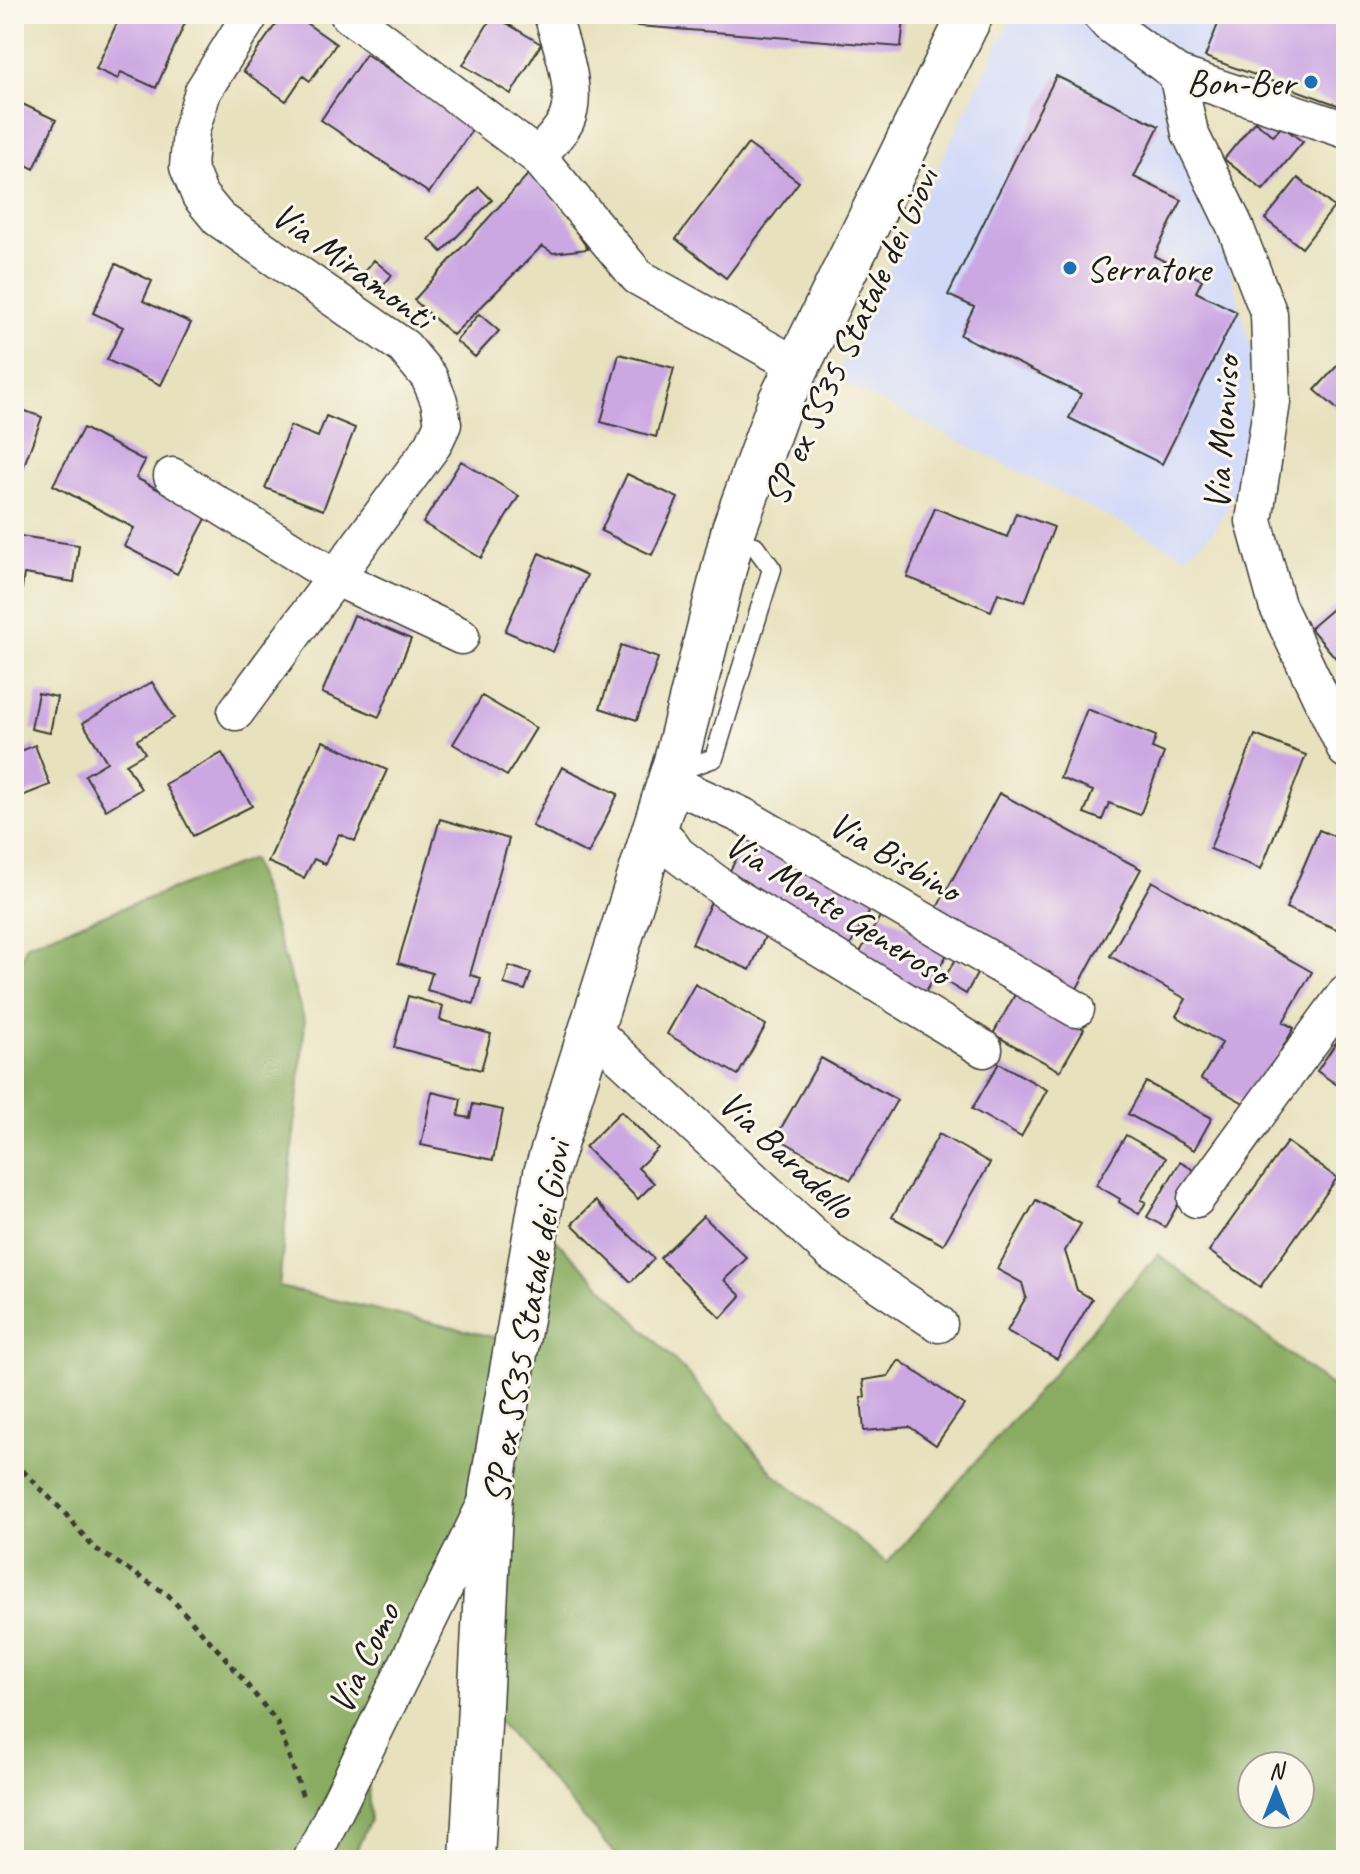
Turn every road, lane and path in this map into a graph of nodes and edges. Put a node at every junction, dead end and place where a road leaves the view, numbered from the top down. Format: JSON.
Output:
{"nodes":[{"id":1,"x":251,"y":14,"type":"edge"},
{"id":2,"x":348,"y":14,"type":"edge"},
{"id":3,"x":552,"y":14,"type":"edge"},
{"id":4,"x":971,"y":14,"type":"edge"},
{"id":5,"x":1002,"y":14,"type":"edge"},
{"id":6,"x":1100,"y":14,"type":"edge"},
{"id":7,"x":1177,"y":74,"type":"junction"},
{"id":8,"x":1346,"y":130,"type":"edge"},
{"id":9,"x":538,"y":157,"type":"junction"},
{"id":10,"x":798,"y":366,"type":"junction"},
{"id":11,"x":172,"y":476,"type":"dead end"},
{"id":12,"x":774,"y":497,"type":"junction"},
{"id":13,"x":335,"y":577,"type":"junction"},
{"id":14,"x":461,"y":636,"type":"dead end"},
{"id":15,"x":236,"y":712,"type":"dead end"},
{"id":16,"x":1346,"y":750,"type":"edge"},
{"id":17,"x":673,"y":769,"type":"junction"},
{"id":18,"x":653,"y":834,"type":"junction"},
{"id":19,"x":1346,"y":993,"type":"edge"},
{"id":20,"x":1076,"y":1009,"type":"dead end"},
{"id":21,"x":591,"y":1029,"type":"junction"},
{"id":22,"x":984,"y":1049,"type":"dead end"},
{"id":23,"x":1196,"y":1199,"type":"dead end"},
{"id":24,"x":939,"y":1324,"type":"dead end"},
{"id":25,"x":14,"y":1462,"type":"edge"},
{"id":26,"x":491,"y":1493,"type":"junction"},
{"id":27,"x":312,"y":1857,"type":"edge"},
{"id":28,"x":472,"y":1860,"type":"edge"}],
"edges":[{"from":1,"to":13,"type":"street","name":"Via Miramonti"},
{"from":2,"to":9,"type":"street"},
{"from":3,"to":9,"type":"street"},
{"from":4,"to":10,"type":"main road","name":"SP ex SS35 Statale dei Giovi"},
{"from":5,"to":12,"type":"main road","name":"SP ex SS35 Statale dei Giovi"},
{"from":6,"to":7,"type":"street"},
{"from":7,"to":8,"type":"street"},
{"from":7,"to":16,"type":"street","name":"Via Monviso"},
{"from":9,"to":10,"type":"street"},
{"from":10,"to":12,"type":"main road"},
{"from":10,"to":17,"type":"main road","name":"SP ex SS35 Statale dei Giovi"},
{"from":11,"to":13,"type":"street"},
{"from":12,"to":17,"type":"main road","name":"SP ex SS35 Statale dei Giovi"},
{"from":13,"to":14,"type":"street"},
{"from":13,"to":15,"type":"street","name":"Via Miramonti"},
{"from":17,"to":18,"type":"main road","name":"SP ex SS35 Statale dei Giovi"},
{"from":17,"to":20,"type":"street","name":"Via Bisbino"},
{"from":18,"to":21,"type":"main road","name":"SP ex SS35 Statale dei Giovi"},
{"from":18,"to":22,"type":"street","name":"Via Monte Generoso"},
{"from":19,"to":23,"type":"street"},
{"from":21,"to":24,"type":"street","name":"Via Baradello"},
{"from":21,"to":26,"type":"main road","name":"SP ex SS35 Statale dei Giovi"},
{"from":25,"to":27,"type":"path"},
{"from":26,"to":27,"type":"street","name":"Via Como"},
{"from":26,"to":28,"type":"main road","name":"SP ex SS35 Statale dei Giovi"}]}
